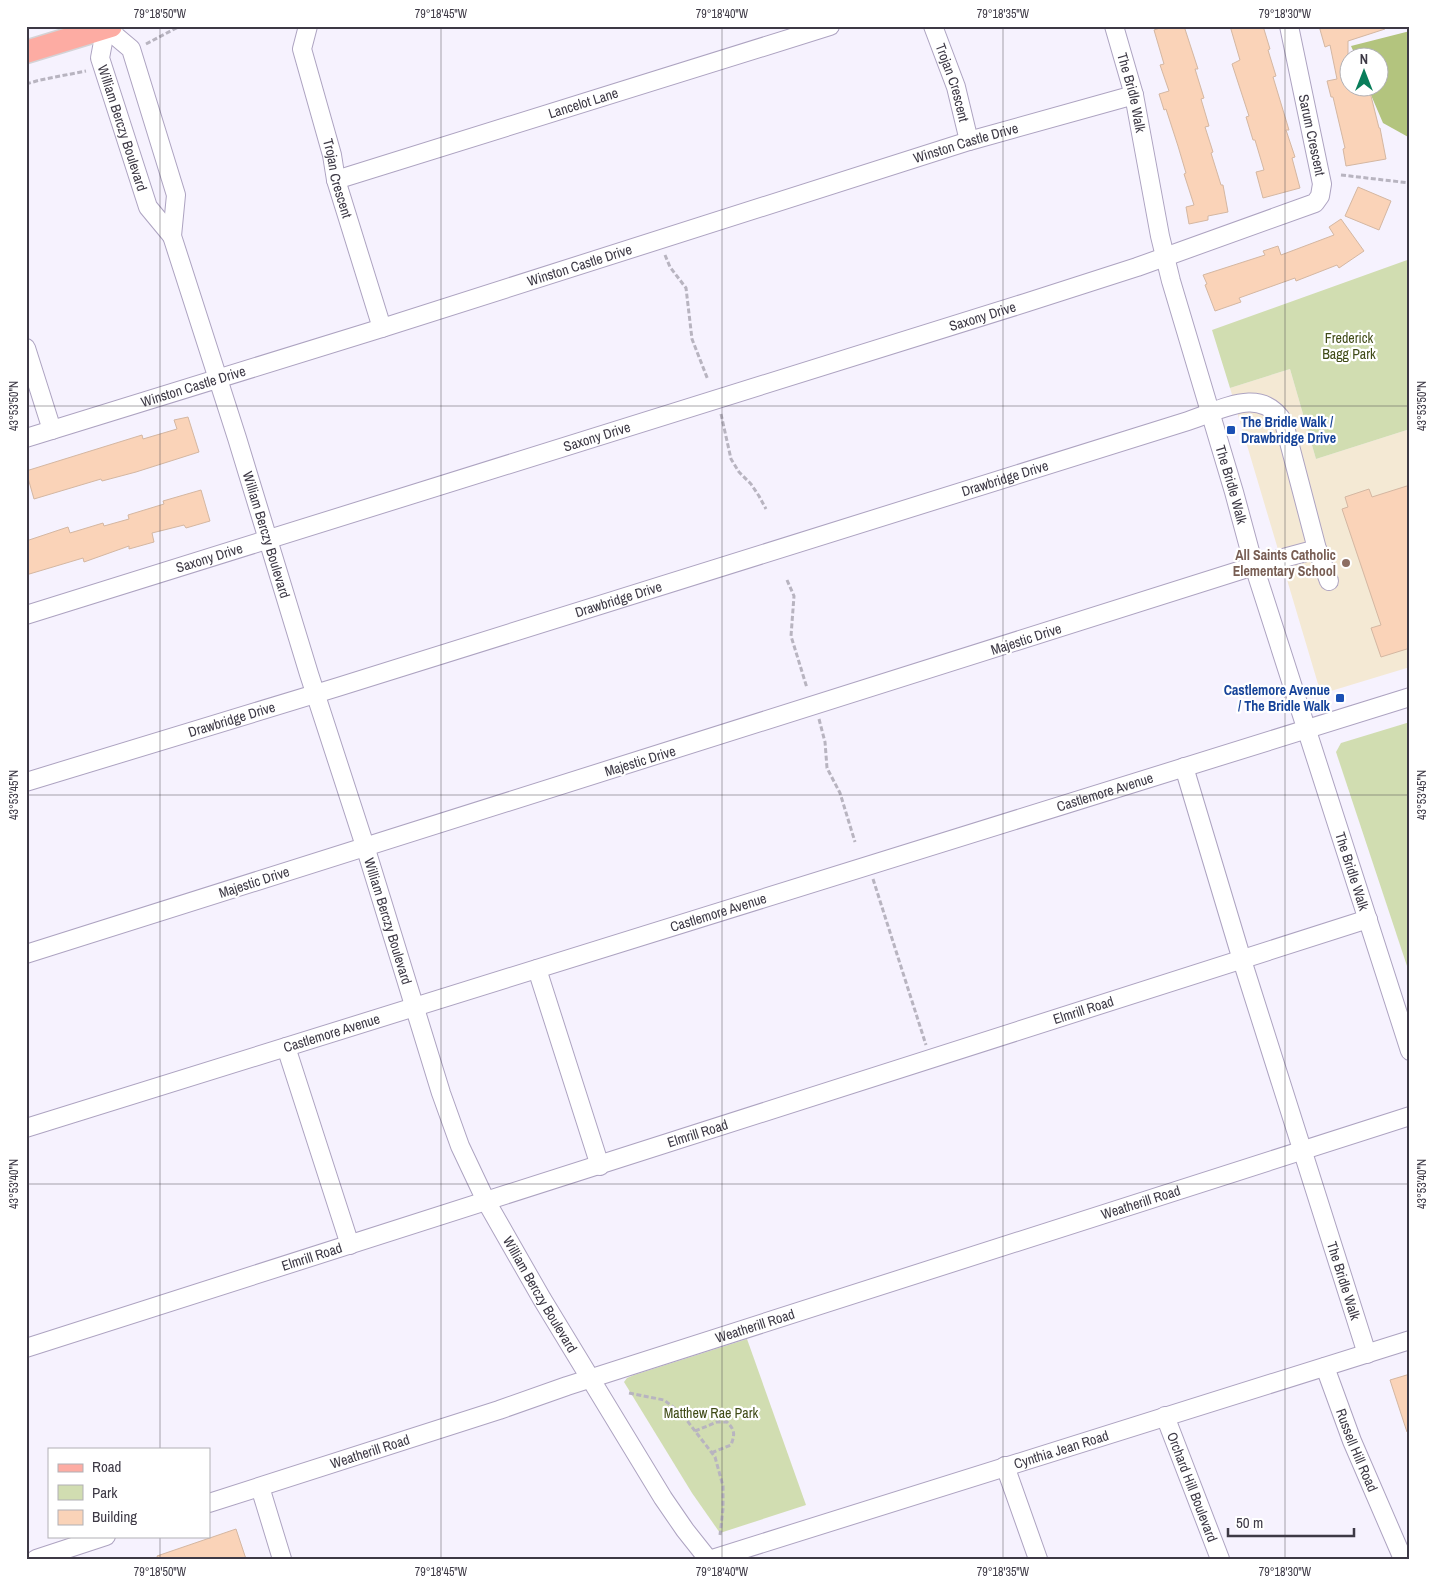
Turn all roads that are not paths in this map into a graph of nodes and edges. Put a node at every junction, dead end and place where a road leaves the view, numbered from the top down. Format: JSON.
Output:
{"nodes":[{"id":1,"x":308,"y":26,"type":"edge"},
{"id":2,"x":830,"y":26,"type":"edge"},
{"id":3,"x":933,"y":26,"type":"edge"},
{"id":4,"x":1114,"y":26,"type":"edge"},
{"id":5,"x":1288,"y":26,"type":"edge"},
{"id":6,"x":107,"y":27,"type":"edge"},
{"id":7,"x":26,"y":52,"type":"edge"},
{"id":8,"x":1134,"y":95,"type":"junction"},
{"id":9,"x":968,"y":141,"type":"junction"},
{"id":10,"x":336,"y":180,"type":"junction"},
{"id":11,"x":172,"y":236,"type":"junction"},
{"id":12,"x":1165,"y":257,"type":"junction"},
{"id":13,"x":382,"y":328,"type":"junction"},
{"id":14,"x":26,"y":348,"type":"edge"},
{"id":15,"x":217,"y":378,"type":"junction"},
{"id":16,"x":1211,"y":414,"type":"junction"},
{"id":17,"x":52,"y":430,"type":"junction"},
{"id":18,"x":26,"y":438,"type":"edge"},
{"id":19,"x":267,"y":539,"type":"junction"},
{"id":20,"x":1317,"y":549,"type":"junction"},
{"id":21,"x":1254,"y":566,"type":"junction"},
{"id":22,"x":1329,"y":581,"type":"dead end"},
{"id":23,"x":26,"y":615,"type":"edge"},
{"id":24,"x":315,"y":694,"type":"junction"},
{"id":25,"x":1410,"y":697,"type":"edge"},
{"id":26,"x":1306,"y":729,"type":"junction"},
{"id":27,"x":1184,"y":767,"type":"junction"},
{"id":28,"x":26,"y":782,"type":"edge"},
{"id":29,"x":366,"y":846,"type":"junction"},
{"id":30,"x":1368,"y":919,"type":"junction"},
{"id":31,"x":26,"y":954,"type":"edge"},
{"id":32,"x":1242,"y":960,"type":"junction"},
{"id":33,"x":537,"y":969,"type":"junction"},
{"id":34,"x":415,"y":1008,"type":"junction"},
{"id":35,"x":286,"y":1047,"type":"junction"},
{"id":36,"x":1410,"y":1051,"type":"edge"},
{"id":37,"x":1410,"y":1116,"type":"edge"},
{"id":38,"x":26,"y":1128,"type":"edge"},
{"id":39,"x":1302,"y":1150,"type":"junction"},
{"id":40,"x":600,"y":1166,"type":"junction"},
{"id":41,"x":486,"y":1201,"type":"junction"},
{"id":42,"x":350,"y":1245,"type":"junction"},
{"id":43,"x":1410,"y":1340,"type":"edge"},
{"id":44,"x":26,"y":1348,"type":"edge"},
{"id":45,"x":1367,"y":1354,"type":"junction"},
{"id":46,"x":1324,"y":1367,"type":"junction"},
{"id":47,"x":591,"y":1378,"type":"junction"},
{"id":48,"x":1164,"y":1416,"type":"junction"},
{"id":49,"x":1005,"y":1466,"type":"junction"},
{"id":50,"x":260,"y":1487,"type":"junction"},
{"id":51,"x":210,"y":1503,"type":"edge"},
{"id":52,"x":100,"y":1538,"type":"edge"},
{"id":53,"x":36,"y":1559,"type":"edge"},
{"id":54,"x":282,"y":1559,"type":"edge"},
{"id":55,"x":708,"y":1559,"type":"edge"},
{"id":56,"x":712,"y":1559,"type":"edge"},
{"id":57,"x":1038,"y":1559,"type":"edge"},
{"id":58,"x":1220,"y":1559,"type":"edge"},
{"id":59,"x":1403,"y":1559,"type":"edge"}],
"edges":[{"from":1,"to":10,"type":"street","name":"Trojan Crescent"},
{"from":2,"to":10,"type":"street","name":"Lancelot Lane"},
{"from":3,"to":9,"type":"street","name":"Trojan Crescent"},
{"from":4,"to":8,"type":"street","name":"The Bridle Walk"},
{"from":5,"to":12,"type":"street","name":"Sarum Crescent"},
{"from":6,"to":7,"type":"main road"},
{"from":6,"to":11,"type":"street","name":"William Berczy Boulevard"},
{"from":6,"to":11,"type":"street","name":"William Berczy Boulevard"},
{"from":8,"to":9,"type":"street","name":"Winston Castle Drive"},
{"from":8,"to":12,"type":"street","name":"The Bridle Walk"},
{"from":9,"to":13,"type":"street","name":"Winston Castle Drive"},
{"from":10,"to":13,"type":"street","name":"Trojan Crescent"},
{"from":11,"to":15,"type":"street","name":"William Berczy Boulevard"},
{"from":12,"to":16,"type":"street","name":"The Bridle Walk"},
{"from":12,"to":19,"type":"street","name":"Saxony Drive"},
{"from":13,"to":15,"type":"street","name":"Winston Castle Drive"},
{"from":14,"to":17,"type":"street"},
{"from":15,"to":17,"type":"street","name":"Winston Castle Drive"},
{"from":15,"to":19,"type":"street","name":"William Berczy Boulevard"},
{"from":16,"to":20,"type":"street","name":"Drawbridge Drive"},
{"from":16,"to":21,"type":"street","name":"The Bridle Walk"},
{"from":16,"to":24,"type":"street","name":"Drawbridge Drive"},
{"from":17,"to":18,"type":"street","name":"Winston Castle Drive"},
{"from":19,"to":23,"type":"street","name":"Saxony Drive"},
{"from":19,"to":24,"type":"street","name":"William Berczy Boulevard"},
{"from":20,"to":21,"type":"street","name":"Majestic Drive"},
{"from":20,"to":22,"type":"street","name":"Drawbridge Drive"},
{"from":21,"to":26,"type":"street","name":"The Bridle Walk"},
{"from":21,"to":29,"type":"street","name":"Majestic Drive"},
{"from":24,"to":28,"type":"street","name":"Drawbridge Drive"},
{"from":24,"to":29,"type":"street","name":"William Berczy Boulevard"},
{"from":25,"to":26,"type":"street","name":"Castlemore Avenue"},
{"from":26,"to":27,"type":"street","name":"Castlemore Avenue"},
{"from":26,"to":30,"type":"street","name":"The Bridle Walk"},
{"from":27,"to":32,"type":"street","name":"The Bridle Walk"},
{"from":27,"to":33,"type":"street","name":"Castlemore Avenue"},
{"from":29,"to":31,"type":"street","name":"Majestic Drive"},
{"from":29,"to":34,"type":"street","name":"William Berczy Boulevard"},
{"from":30,"to":32,"type":"street","name":"Elmrill Road"},
{"from":30,"to":36,"type":"street","name":"The Bridle Walk"},
{"from":32,"to":39,"type":"street","name":"The Bridle Walk"},
{"from":32,"to":40,"type":"street","name":"Elmrill Road"},
{"from":33,"to":34,"type":"street","name":"Castlemore Avenue"},
{"from":33,"to":40,"type":"street"},
{"from":34,"to":35,"type":"street","name":"Castlemore Avenue"},
{"from":34,"to":41,"type":"street","name":"William Berczy Boulevard"},
{"from":35,"to":38,"type":"street","name":"Castlemore Avenue"},
{"from":35,"to":42,"type":"street"},
{"from":37,"to":39,"type":"street"},
{"from":39,"to":45,"type":"street","name":"The Bridle Walk"},
{"from":39,"to":47,"type":"street","name":"Weatherill Road"},
{"from":40,"to":41,"type":"street","name":"Elmrill Road"},
{"from":41,"to":42,"type":"street","name":"Elmrill Road"},
{"from":41,"to":47,"type":"street","name":"William Berczy Boulevard"},
{"from":42,"to":44,"type":"street","name":"Elmrill Road"},
{"from":43,"to":45,"type":"street","name":"Cynthia Jean Road"},
{"from":45,"to":46,"type":"street","name":"Cynthia Jean Road"},
{"from":46,"to":48,"type":"street","name":"Cynthia Jean Road"},
{"from":46,"to":59,"type":"street","name":"Russell Hill Road"},
{"from":47,"to":50,"type":"street","name":"Weatherill Road"},
{"from":47,"to":55,"type":"street","name":"William Berczy Boulevard"},
{"from":48,"to":49,"type":"street","name":"Cynthia Jean Road"},
{"from":48,"to":58,"type":"street","name":"Orchard Hill Boulevard"},
{"from":49,"to":56,"type":"street","name":"Cynthia Jean Road"},
{"from":49,"to":57,"type":"street"},
{"from":50,"to":51,"type":"street","name":"Weatherill Road"},
{"from":50,"to":54,"type":"street"},
{"from":52,"to":53,"type":"street"}]}
